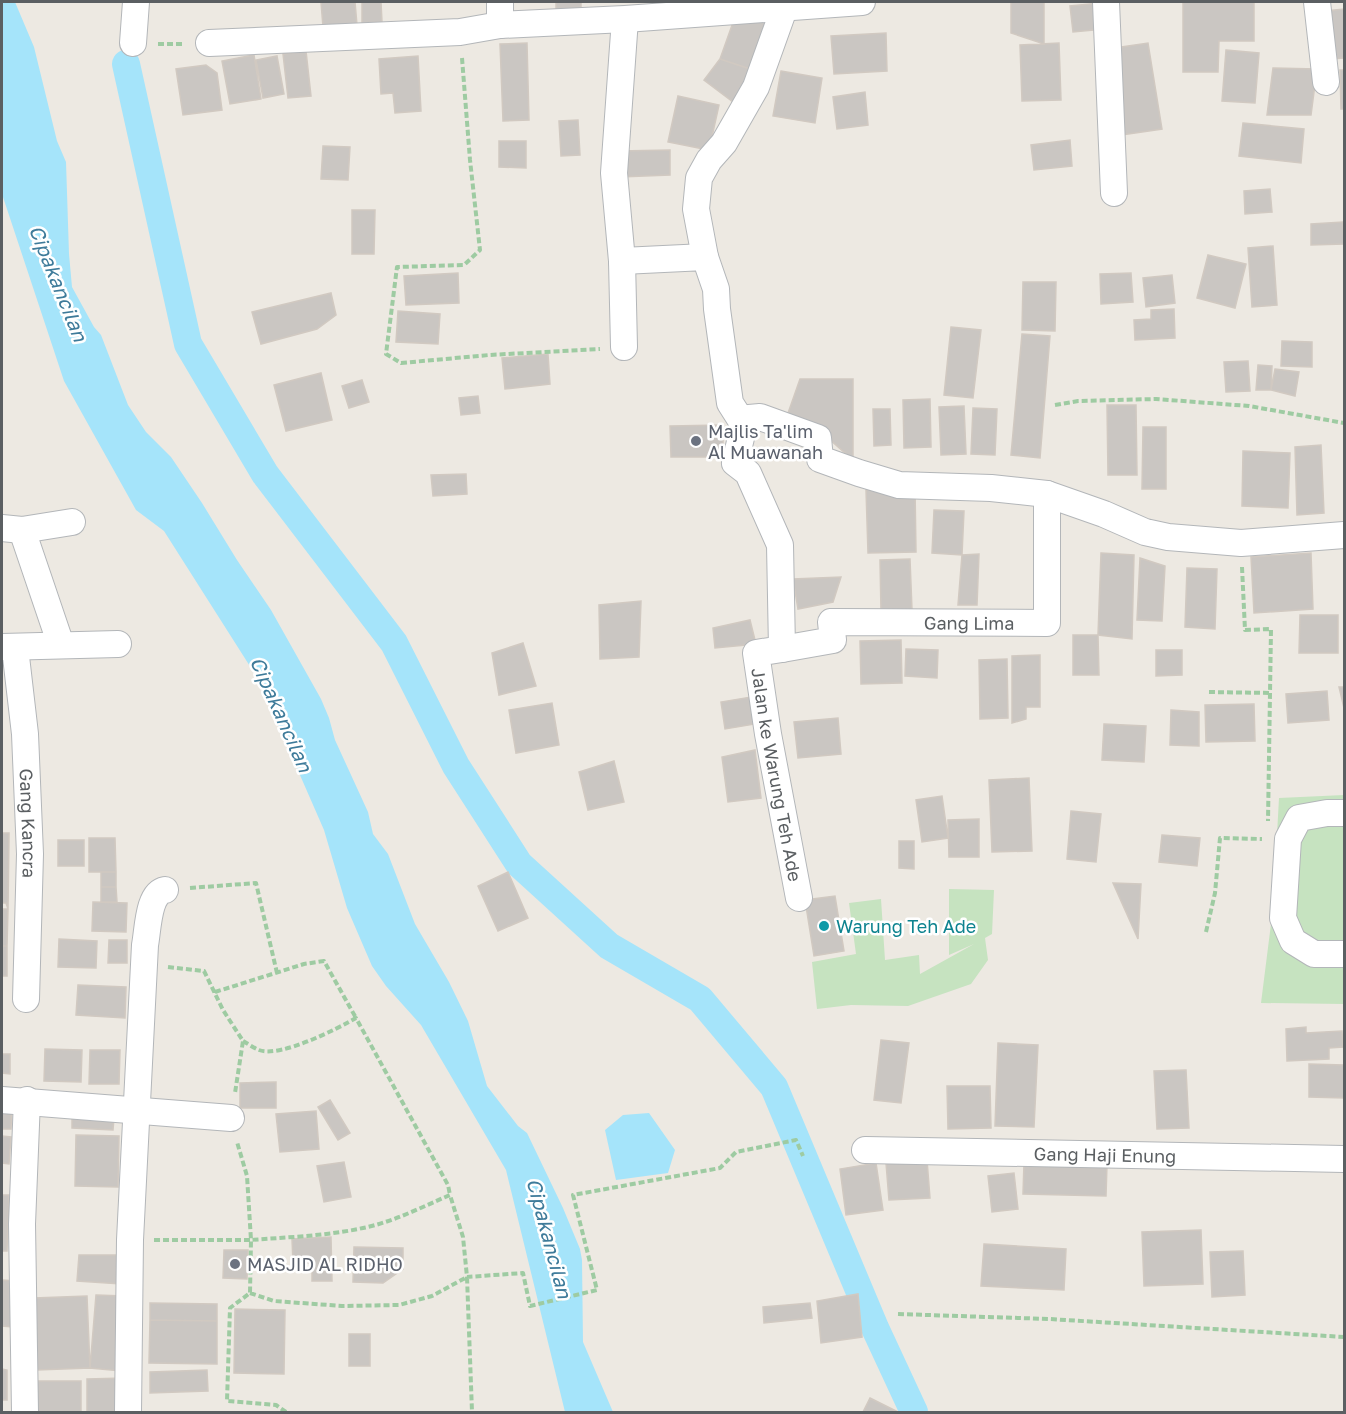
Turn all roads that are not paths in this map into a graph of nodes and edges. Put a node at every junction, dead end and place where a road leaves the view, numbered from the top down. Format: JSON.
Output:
{"nodes":[{"id":1,"x":136,"y":2,"type":"edge"},
{"id":2,"x":862,"y":2,"type":"edge"},
{"id":3,"x":1106,"y":2,"type":"edge"},
{"id":4,"x":1317,"y":2,"type":"edge"},
{"id":5,"x":785,"y":6,"type":"junction"},
{"id":6,"x":665,"y":9,"type":"edge"},
{"id":7,"x":500,"y":13,"type":"edge"},
{"id":8,"x":625,"y":19,"type":"junction"},
{"id":9,"x":133,"y":43,"type":"road end"},
{"id":10,"x":209,"y":43,"type":"road end"},
{"id":11,"x":1326,"y":82,"type":"dead end"},
{"id":12,"x":1114,"y":194,"type":"dead end"},
{"id":13,"x":705,"y":257,"type":"junction"},
{"id":14,"x":622,"y":261,"type":"junction"},
{"id":15,"x":624,"y":347,"type":"road end"},
{"id":16,"x":744,"y":424,"type":"junction"},
{"id":17,"x":1047,"y":494,"type":"junction"},
{"id":18,"x":72,"y":522,"type":"dead end"},
{"id":19,"x":12,"y":529,"type":"edge"},
{"id":20,"x":1344,"y":535,"type":"edge"},
{"id":21,"x":118,"y":644,"type":"dead end"},
{"id":22,"x":61,"y":645,"type":"junction"},
{"id":23,"x":8,"y":648,"type":"edge"},
{"id":24,"x":782,"y":649,"type":"junction"},
{"id":25,"x":1344,"y":813,"type":"edge"},
{"id":26,"x":165,"y":890,"type":"road end"},
{"id":27,"x":799,"y":898,"type":"dead end"},
{"id":28,"x":1344,"y":954,"type":"edge"},
{"id":29,"x":26,"y":999,"type":"dead end"},
{"id":30,"x":2,"y":1100,"type":"edge"},
{"id":31,"x":27,"y":1100,"type":"junction"},
{"id":32,"x":135,"y":1111,"type":"junction"},
{"id":33,"x":231,"y":1118,"type":"dead end"},
{"id":34,"x":865,"y":1150,"type":"dead end"},
{"id":35,"x":1344,"y":1159,"type":"edge"},
{"id":36,"x":25,"y":1413,"type":"edge"},
{"id":37,"x":128,"y":1413,"type":"edge"}],
"edges":[{"from":1,"to":9,"type":"street"},
{"from":2,"to":5,"type":"street"},
{"from":3,"to":12,"type":"street"},
{"from":4,"to":11,"type":"street"},
{"from":5,"to":6,"type":"street"},
{"from":5,"to":13,"type":"street"},
{"from":6,"to":8,"type":"street"},
{"from":7,"to":8,"type":"street"},
{"from":7,"to":10,"type":"street"},
{"from":8,"to":14,"type":"street"},
{"from":13,"to":14,"type":"street"},
{"from":13,"to":16,"type":"street"},
{"from":14,"to":15,"type":"street"},
{"from":16,"to":17,"type":"street"},
{"from":16,"to":24,"type":"street"},
{"from":17,"to":20,"type":"street"},
{"from":17,"to":24,"type":"street","name":"Gang Lima"},
{"from":18,"to":19,"type":"street"},
{"from":19,"to":22,"type":"street"},
{"from":21,"to":22,"type":"street","name":"Gang Kancra"},
{"from":22,"to":23,"type":"street","name":"Gang Kancra"},
{"from":23,"to":29,"type":"street","name":"Gang Kancra"},
{"from":24,"to":27,"type":"street","name":"Jalan ke Warung Teh Ade"},
{"from":25,"to":28,"type":"street"},
{"from":26,"to":32,"type":"street"},
{"from":30,"to":31,"type":"street"},
{"from":31,"to":32,"type":"street"},
{"from":31,"to":36,"type":"street"},
{"from":32,"to":33,"type":"street"},
{"from":32,"to":37,"type":"street"},
{"from":34,"to":35,"type":"street","name":"Gang Haji Enung"}]}
